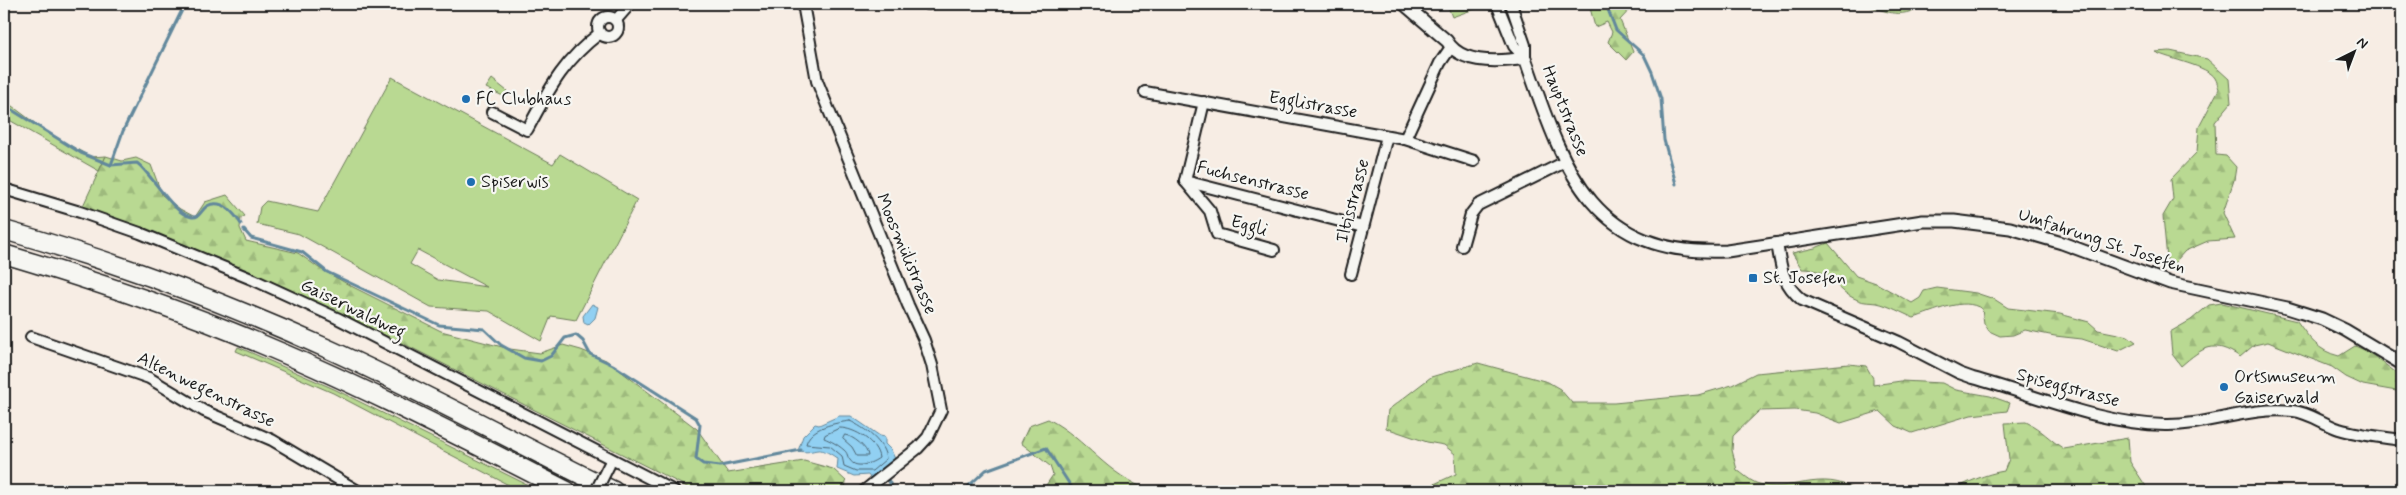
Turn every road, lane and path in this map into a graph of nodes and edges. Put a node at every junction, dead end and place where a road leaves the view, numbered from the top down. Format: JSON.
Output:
{"nodes":[{"id":1,"x":630,"y":4,"type":"edge"},
{"id":2,"x":803,"y":4,"type":"edge"},
{"id":3,"x":1404,"y":4,"type":"edge"},
{"id":4,"x":1497,"y":4,"type":"edge"},
{"id":5,"x":1511,"y":4,"type":"edge"},
{"id":6,"x":616,"y":20,"type":"junction"},
{"id":7,"x":600,"y":33,"type":"junction"},
{"id":8,"x":1451,"y":48,"type":"junction"},
{"id":9,"x":1525,"y":58,"type":"junction"},
{"id":10,"x":1145,"y":92,"type":"dead end"},
{"id":11,"x":1204,"y":102,"type":"junction"},
{"id":12,"x":492,"y":112,"type":"dead end"},
{"id":13,"x":1387,"y":136,"type":"junction"},
{"id":14,"x":1405,"y":139,"type":"junction"},
{"id":15,"x":1474,"y":161,"type":"dead end"},
{"id":16,"x":1565,"y":162,"type":"junction"},
{"id":17,"x":1185,"y":181,"type":"junction"},
{"id":18,"x":4,"y":189,"type":"edge"},
{"id":19,"x":1363,"y":227,"type":"junction"},
{"id":20,"x":4,"y":230,"type":"edge"},
{"id":21,"x":1777,"y":243,"type":"junction"},
{"id":22,"x":1462,"y":246,"type":"dead end"},
{"id":23,"x":1274,"y":250,"type":"dead end"},
{"id":24,"x":4,"y":254,"type":"edge"},
{"id":25,"x":1351,"y":274,"type":"dead end"},
{"id":26,"x":31,"y":337,"type":"dead end"},
{"id":27,"x":2402,"y":364,"type":"edge"},
{"id":28,"x":2402,"y":440,"type":"edge"},
{"id":29,"x":611,"y":462,"type":"junction"},
{"id":30,"x":867,"y":489,"type":"edge"},
{"id":31,"x":358,"y":491,"type":"edge"},
{"id":32,"x":567,"y":491,"type":"edge"},
{"id":33,"x":596,"y":491,"type":"edge"},
{"id":34,"x":614,"y":491,"type":"edge"},
{"id":35,"x":674,"y":491,"type":"edge"}],
"edges":[{"from":1,"to":6,"type":"street"},
{"from":2,"to":30,"type":"street","name":"Moosmülistrasse"},
{"from":3,"to":8,"type":"street","name":"Hauptstrasse"},
{"from":4,"to":9,"type":"street"},
{"from":5,"to":9,"type":"street"},
{"from":6,"to":7,"type":"street"},
{"from":6,"to":7,"type":"street"},
{"from":7,"to":12,"type":"street"},
{"from":8,"to":9,"type":"street","name":"Hauptstrasse"},
{"from":8,"to":14,"type":"street"},
{"from":9,"to":16,"type":"street","name":"Hauptstrasse"},
{"from":10,"to":11,"type":"street","name":"Egglistrasse"},
{"from":11,"to":13,"type":"street","name":"Egglistrasse"},
{"from":11,"to":17,"type":"street","name":"Fuchsenstrasse"},
{"from":13,"to":14,"type":"street","name":"Egglistrasse"},
{"from":13,"to":19,"type":"street","name":"Iltisstrasse"},
{"from":14,"to":15,"type":"street","name":"Egglistrasse"},
{"from":16,"to":21,"type":"street","name":"Hauptstrasse"},
{"from":16,"to":22,"type":"street"},
{"from":17,"to":19,"type":"street","name":"Fuchsenstrasse"},
{"from":17,"to":23,"type":"street","name":"Eggli"},
{"from":18,"to":29,"type":"street","name":"Gaiserwaldweg"},
{"from":19,"to":25,"type":"street","name":"Iltisstrasse"},
{"from":20,"to":34,"type":"highway"},
{"from":21,"to":27,"type":"street","name":"Umfahrung St. Josefen"},
{"from":21,"to":28,"type":"street","name":"Spiseggstrasse"},
{"from":24,"to":32,"type":"highway"},
{"from":26,"to":31,"type":"street","name":"Altenwegenstrasse"},
{"from":29,"to":33,"type":"street","bridge":true},
{"from":29,"to":35,"type":"street","name":"Gaiserwaldweg"}]}
